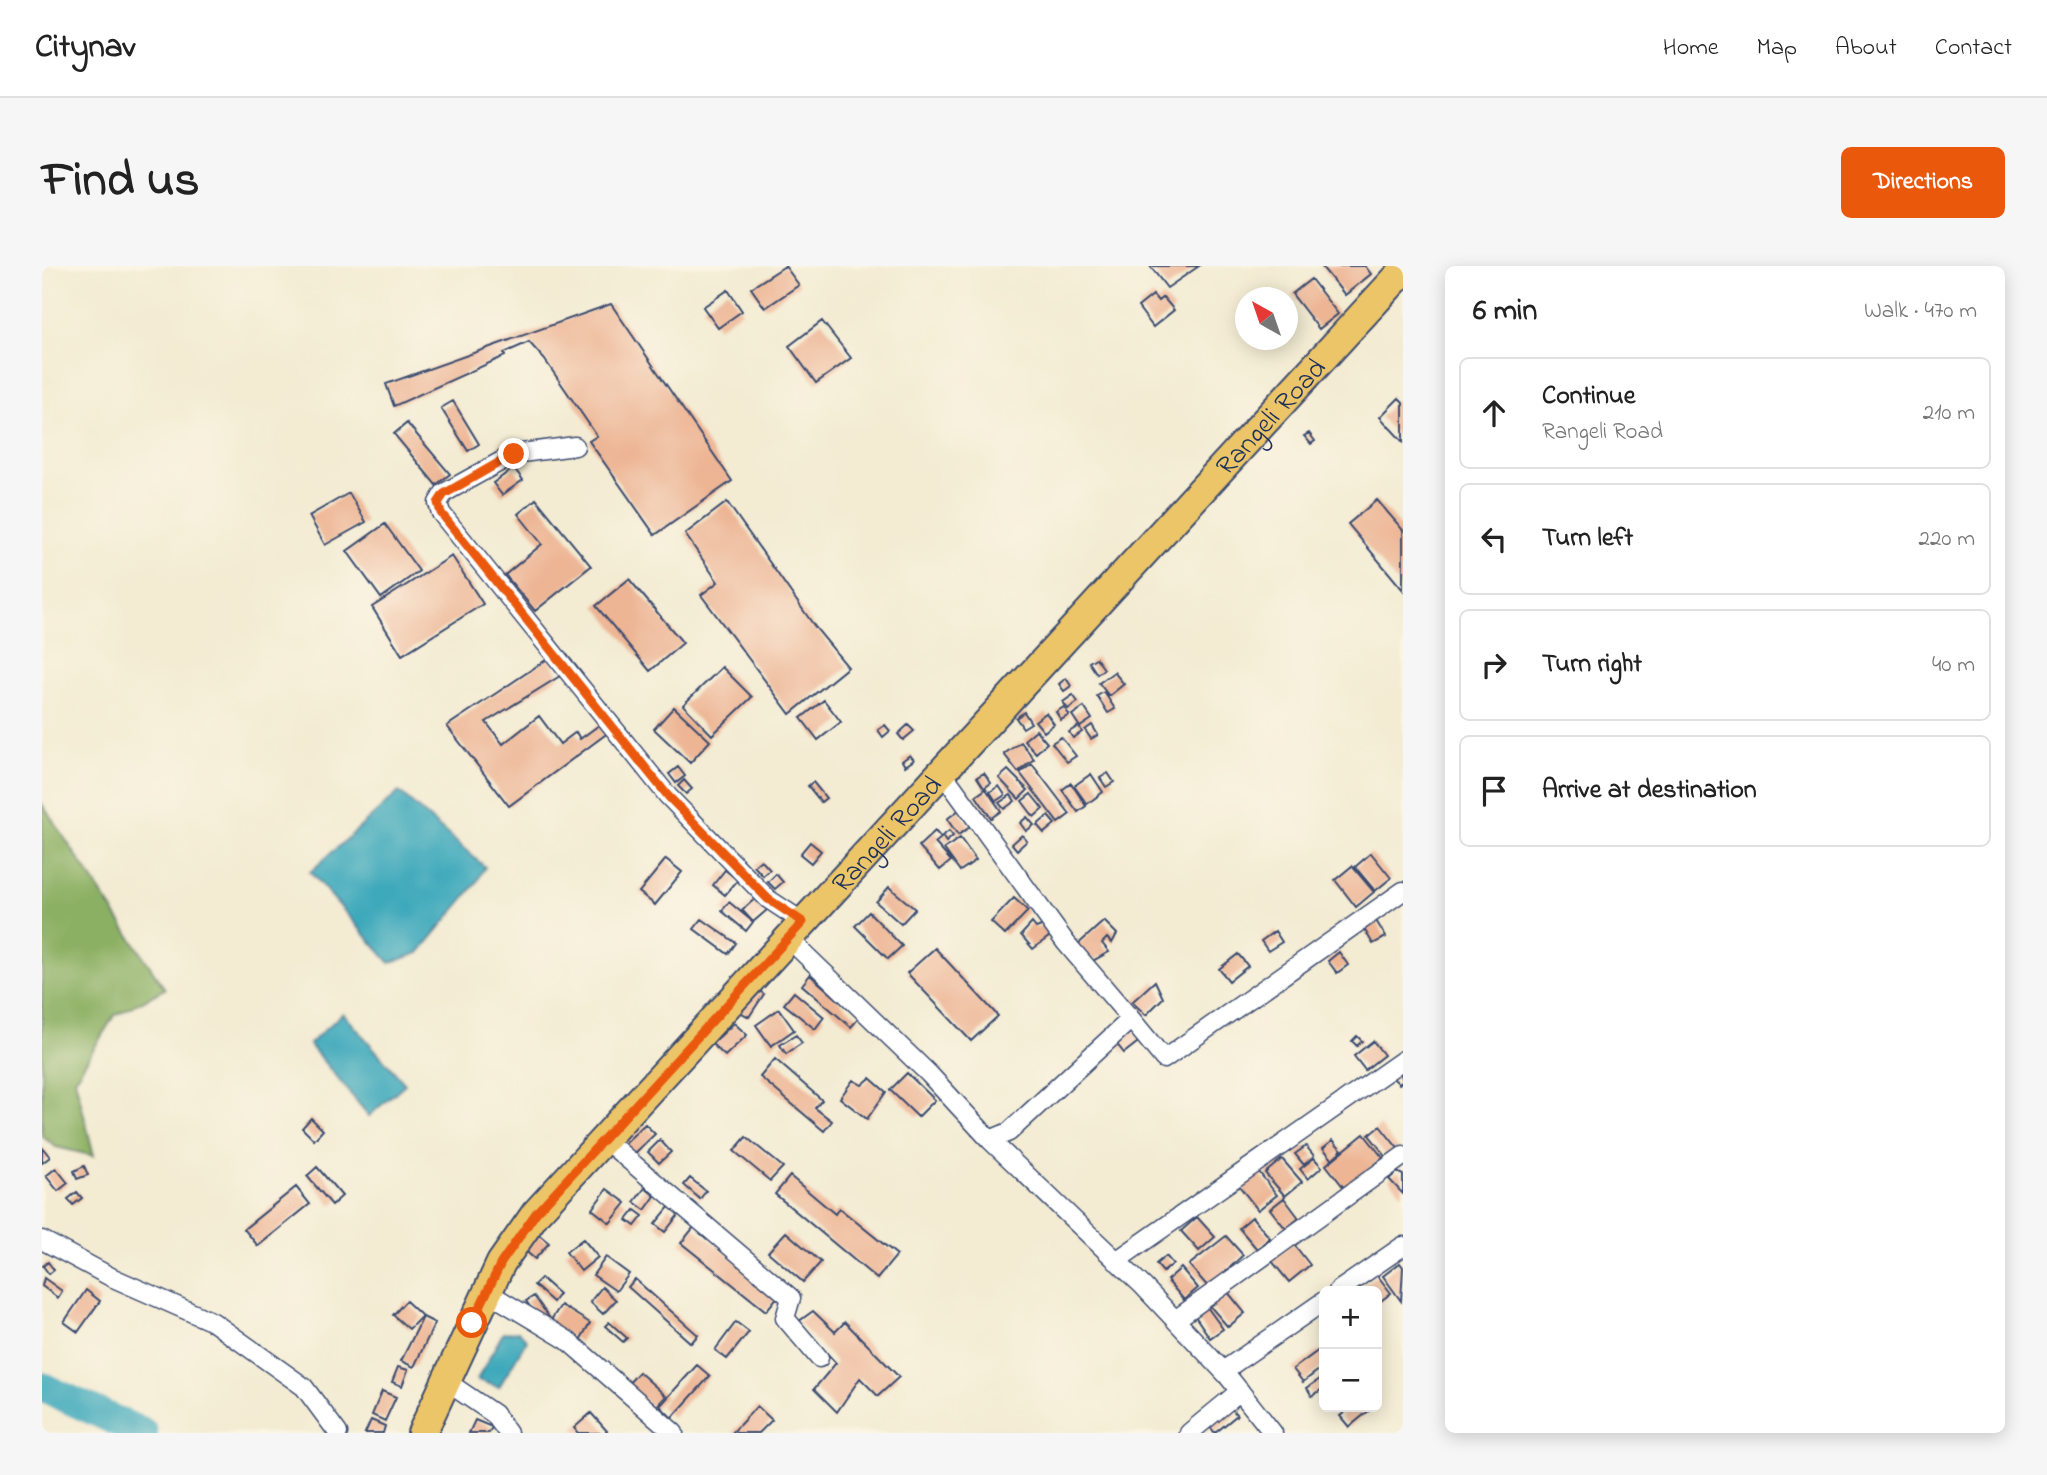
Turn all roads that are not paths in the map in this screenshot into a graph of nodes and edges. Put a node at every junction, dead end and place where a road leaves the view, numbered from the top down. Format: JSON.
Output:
{"nodes":[{"id":1,"x":1399,"y":282,"type":"edge"},
{"id":2,"x":575,"y":446,"type":"dead end"},
{"id":3,"x":942,"y":772,"type":"junction"},
{"id":4,"x":1403,"y":891,"type":"edge"},
{"id":5,"x":795,"y":930,"type":"junction"},
{"id":6,"x":1130,"y":1019,"type":"junction"},
{"id":7,"x":1403,"y":1060,"type":"edge"},
{"id":8,"x":604,"y":1139,"type":"junction"},
{"id":9,"x":990,"y":1140,"type":"junction"},
{"id":10,"x":1403,"y":1156,"type":"edge"},
{"id":11,"x":42,"y":1240,"type":"edge"},
{"id":12,"x":1403,"y":1246,"type":"edge"},
{"id":13,"x":1116,"y":1261,"type":"junction"},
{"id":14,"x":1345,"y":1286,"type":"edge"},
{"id":15,"x":487,"y":1292,"type":"junction"},
{"id":16,"x":1319,"y":1304,"type":"edge"},
{"id":17,"x":1175,"y":1320,"type":"junction"},
{"id":18,"x":819,"y":1358,"type":"dead end"},
{"id":19,"x":1223,"y":1371,"type":"junction"},
{"id":20,"x":447,"y":1382,"type":"junction"},
{"id":21,"x":1240,"y":1391,"type":"junction"},
{"id":22,"x":338,"y":1433,"type":"edge"},
{"id":23,"x":422,"y":1433,"type":"edge"},
{"id":24,"x":509,"y":1433,"type":"edge"},
{"id":25,"x":674,"y":1433,"type":"edge"},
{"id":26,"x":1189,"y":1433,"type":"edge"},
{"id":27,"x":1273,"y":1433,"type":"edge"}],
"edges":[{"from":1,"to":3,"type":"main road","name":"Rangeli Road"},
{"from":2,"to":5,"type":"street"},
{"from":3,"to":5,"type":"main road","name":"Rangeli Road"},
{"from":3,"to":6,"type":"street"},
{"from":4,"to":6,"type":"street"},
{"from":5,"to":8,"type":"main road","name":"Rangeli Road"},
{"from":5,"to":9,"type":"street"},
{"from":6,"to":9,"type":"street"},
{"from":7,"to":13,"type":"street"},
{"from":8,"to":15,"type":"main road","name":"Rangeli Road"},
{"from":8,"to":18,"type":"street"},
{"from":9,"to":13,"type":"street"},
{"from":10,"to":17,"type":"street"},
{"from":11,"to":22,"type":"street"},
{"from":12,"to":14,"type":"street"},
{"from":13,"to":17,"type":"street"},
{"from":15,"to":20,"type":"main road","name":"Rangeli Road"},
{"from":15,"to":25,"type":"street"},
{"from":16,"to":19,"type":"street"},
{"from":17,"to":19,"type":"street"},
{"from":19,"to":21,"type":"street"},
{"from":20,"to":23,"type":"main road","name":"Rangeli Road"},
{"from":20,"to":24,"type":"street"},
{"from":21,"to":26,"type":"street"},
{"from":21,"to":27,"type":"street"}]}
